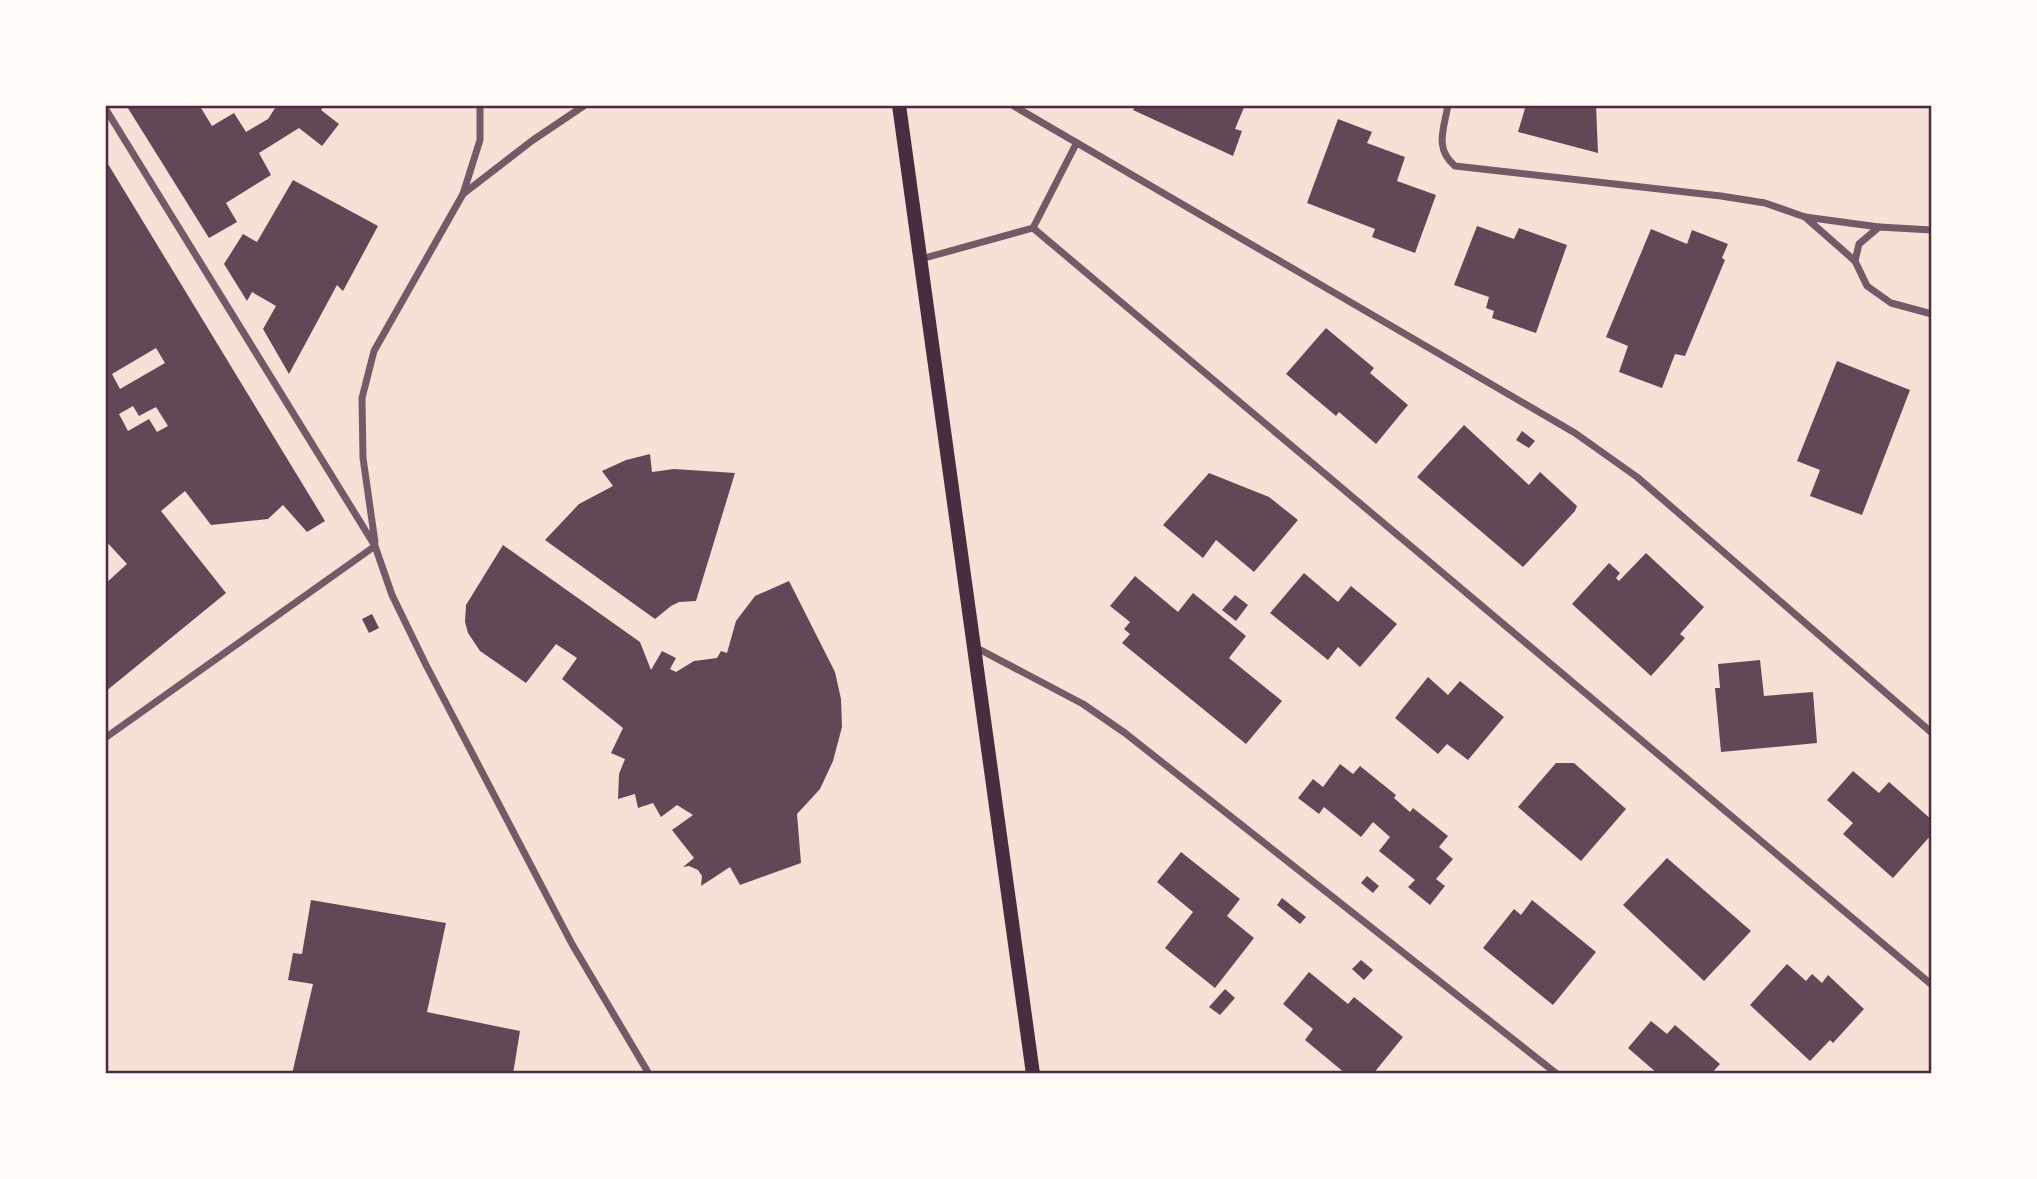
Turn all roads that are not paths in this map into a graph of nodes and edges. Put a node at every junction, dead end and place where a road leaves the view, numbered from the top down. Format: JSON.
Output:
{"nodes":[{"id":1,"x":480,"y":105,"type":"edge"},
{"id":2,"x":586,"y":105,"type":"edge"},
{"id":3,"x":899,"y":105,"type":"edge"},
{"id":4,"x":1012,"y":105,"type":"edge"},
{"id":5,"x":1448,"y":105,"type":"edge"},
{"id":6,"x":105,"y":108,"type":"edge"},
{"id":7,"x":1076,"y":144,"type":"junction"},
{"id":8,"x":463,"y":194,"type":"junction"},
{"id":9,"x":1805,"y":217,"type":"junction"},
{"id":10,"x":1034,"y":228,"type":"junction"},
{"id":11,"x":1879,"y":228,"type":"junction"},
{"id":12,"x":1932,"y":230,"type":"edge"},
{"id":13,"x":920,"y":259,"type":"junction"},
{"id":14,"x":1856,"y":261,"type":"junction"},
{"id":15,"x":1932,"y":314,"type":"edge"},
{"id":16,"x":375,"y":546,"type":"junction"},
{"id":17,"x":975,"y":647,"type":"junction"},
{"id":18,"x":1932,"y":733,"type":"edge"},
{"id":19,"x":105,"y":738,"type":"edge"},
{"id":20,"x":1932,"y":985,"type":"edge"},
{"id":21,"x":649,"y":1074,"type":"edge"},
{"id":22,"x":1033,"y":1074,"type":"edge"},
{"id":23,"x":1557,"y":1074,"type":"edge"}],
"edges":[{"from":1,"to":8,"type":"street"},
{"from":2,"to":8,"type":"street"},
{"from":3,"to":13,"type":"main road"},
{"from":4,"to":7,"type":"street"},
{"from":5,"to":9,"type":"street"},
{"from":6,"to":16,"type":"street"},
{"from":7,"to":10,"type":"street"},
{"from":7,"to":18,"type":"street"},
{"from":8,"to":16,"type":"street"},
{"from":9,"to":11,"type":"street"},
{"from":9,"to":14,"type":"street"},
{"from":10,"to":13,"type":"street"},
{"from":10,"to":20,"type":"street"},
{"from":11,"to":12,"type":"street"},
{"from":11,"to":14,"type":"street"},
{"from":13,"to":17,"type":"main road"},
{"from":14,"to":15,"type":"street"},
{"from":16,"to":19,"type":"street"},
{"from":16,"to":21,"type":"street"},
{"from":17,"to":22,"type":"main road"},
{"from":17,"to":23,"type":"street"}]}
